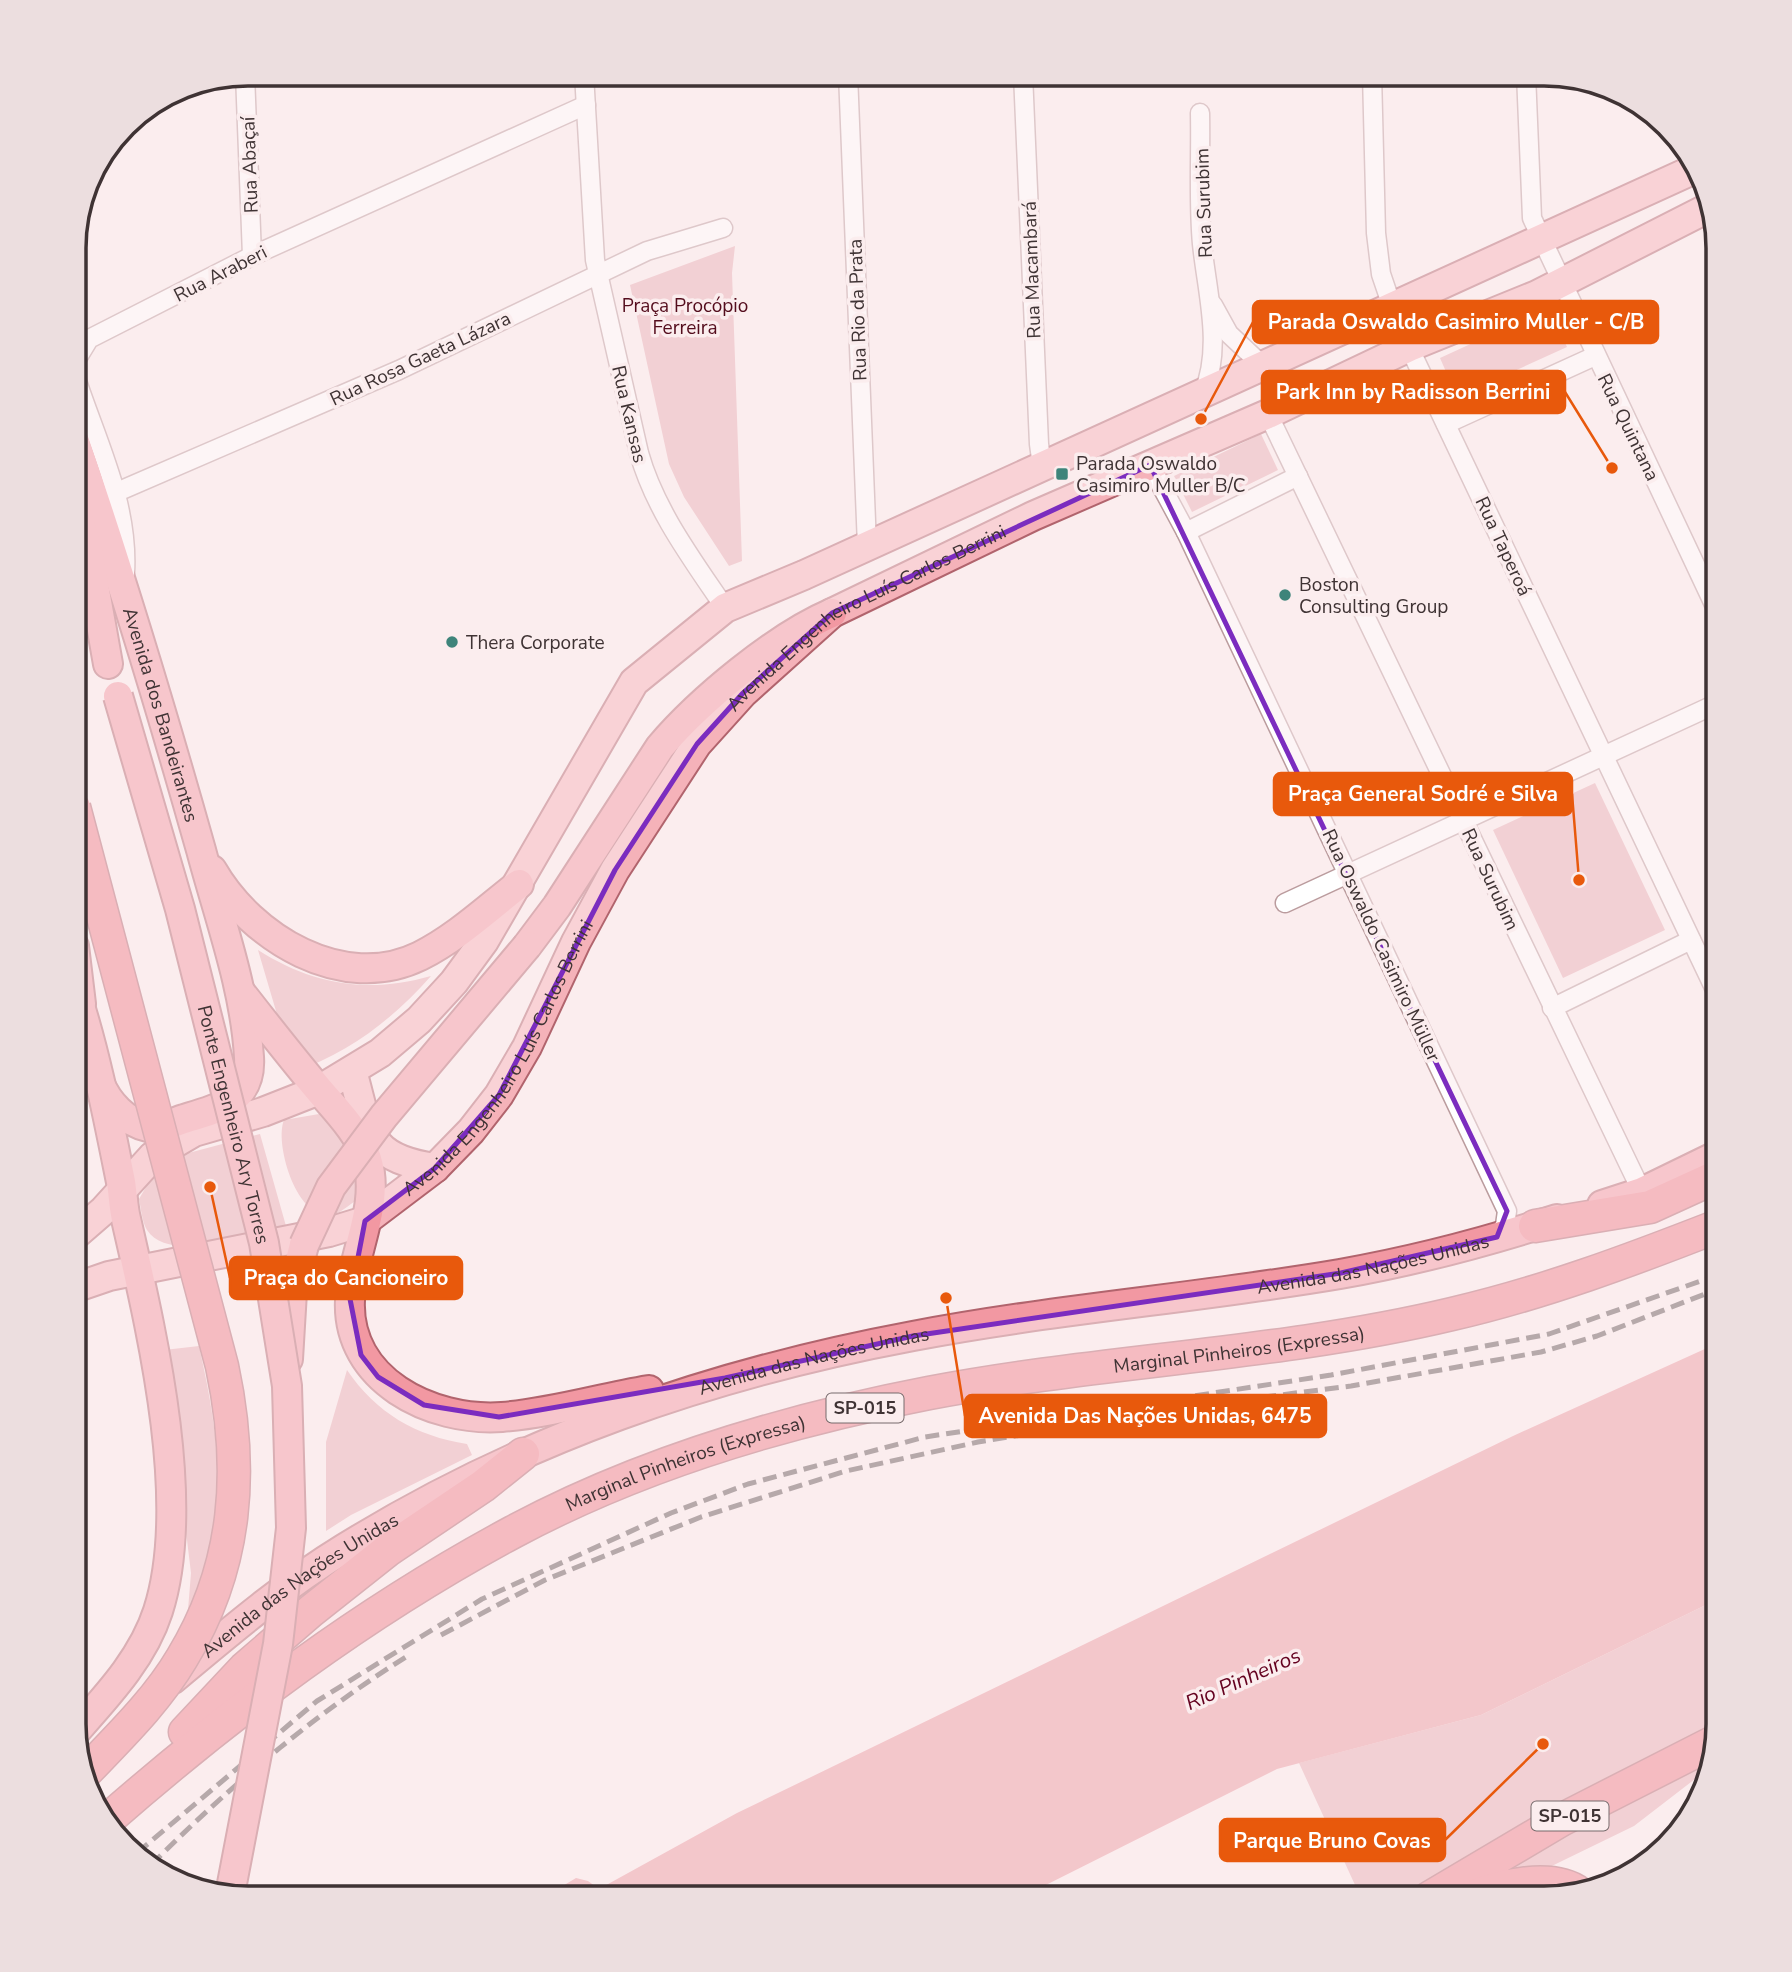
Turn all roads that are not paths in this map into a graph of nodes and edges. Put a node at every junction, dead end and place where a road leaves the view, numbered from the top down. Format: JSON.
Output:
{"nodes":[{"id":1,"x":245,"y":86,"type":"edge"},
{"id":2,"x":585,"y":86,"type":"edge"},
{"id":3,"x":848,"y":86,"type":"edge"},
{"id":4,"x":1024,"y":86,"type":"edge"},
{"id":5,"x":1372,"y":86,"type":"edge"},
{"id":6,"x":1526,"y":86,"type":"edge"},
{"id":7,"x":586,"y":104,"type":"junction"},
{"id":8,"x":1200,"y":113,"type":"dead end"},
{"id":9,"x":1688,"y":172,"type":"edge"},
{"id":10,"x":1702,"y":211,"type":"edge"},
{"id":11,"x":723,"y":228,"type":"dead end"},
{"id":12,"x":1540,"y":238,"type":"junction"},
{"id":13,"x":252,"y":256,"type":"junction"},
{"id":14,"x":598,"y":272,"type":"junction"},
{"id":15,"x":1560,"y":284,"type":"junction"},
{"id":16,"x":1209,"y":292,"type":"junction"},
{"id":17,"x":1392,"y":305,"type":"junction"},
{"id":18,"x":86,"y":343,"type":"edge"},
{"id":19,"x":1409,"y":347,"type":"junction"},
{"id":20,"x":1595,"y":356,"type":"junction"},
{"id":21,"x":1263,"y":366,"type":"junction"},
{"id":22,"x":1203,"y":394,"type":"junction"},
{"id":23,"x":86,"y":406,"type":"edge"},
{"id":24,"x":1268,"y":414,"type":"junction"},
{"id":25,"x":1446,"y":424,"type":"junction"},
{"id":26,"x":1150,"y":465,"type":"junction"},
{"id":27,"x":1042,"y":466,"type":"junction"},
{"id":28,"x":86,"y":474,"type":"edge"},
{"id":29,"x":1298,"y":476,"type":"junction"},
{"id":30,"x":117,"y":492,"type":"junction"},
{"id":31,"x":1186,"y":532,"type":"junction"},
{"id":32,"x":86,"y":544,"type":"edge"},
{"id":33,"x":867,"y":546,"type":"junction"},
{"id":34,"x":124,"y":584,"type":"junction"},
{"id":35,"x":1706,"y":588,"type":"edge"},
{"id":36,"x":86,"y":598,"type":"edge"},
{"id":37,"x":725,"y":608,"type":"junction"},
{"id":38,"x":832,"y":613,"type":"junction"},
{"id":39,"x":108,"y":663,"type":"junction"},
{"id":40,"x":118,"y":696,"type":"joint"},
{"id":41,"x":1706,"y":708,"type":"edge"},
{"id":42,"x":1604,"y":755,"type":"junction"},
{"id":43,"x":1464,"y":820,"type":"junction"},
{"id":44,"x":194,"y":827,"type":"junction"},
{"id":45,"x":86,"y":852,"type":"edge"},
{"id":46,"x":1348,"y":874,"type":"junction"},
{"id":47,"x":519,"y":884,"type":"junction"},
{"id":48,"x":1285,"y":903,"type":"dead end"},
{"id":49,"x":1691,"y":940,"type":"junction"},
{"id":50,"x":1706,"y":971,"type":"edge"},
{"id":51,"x":240,"y":992,"type":"junction"},
{"id":52,"x":1552,"y":1008,"type":"junction"},
{"id":53,"x":86,"y":1031,"type":"edge"},
{"id":54,"x":352,"y":1071,"type":"junction"},
{"id":55,"x":99,"y":1082,"type":"junction"},
{"id":56,"x":319,"y":1090,"type":"junction"},
{"id":57,"x":1706,"y":1161,"type":"edge"},
{"id":58,"x":435,"y":1168,"type":"junction"},
{"id":59,"x":1706,"y":1182,"type":"edge"},
{"id":60,"x":122,"y":1188,"type":"junction"},
{"id":61,"x":1642,"y":1192,"type":"junction"},
{"id":62,"x":365,"y":1221,"type":"junction"},
{"id":63,"x":86,"y":1226,"type":"edge"},
{"id":64,"x":1535,"y":1226,"type":"junction"},
{"id":65,"x":1706,"y":1231,"type":"edge"},
{"id":66,"x":1497,"y":1237,"type":"junction"},
{"id":67,"x":139,"y":1270,"type":"junction"},
{"id":68,"x":86,"y":1285,"type":"edge"},
{"id":69,"x":725,"y":1378,"type":"junction"},
{"id":70,"x":287,"y":1386,"type":"junction"},
{"id":71,"x":523,"y":1454,"type":"junction"},
{"id":72,"x":86,"y":1719,"type":"edge"},
{"id":73,"x":1705,"y":1747,"type":"edge"},
{"id":74,"x":88,"y":1751,"type":"edge"},
{"id":75,"x":91,"y":1766,"type":"edge"},
{"id":76,"x":157,"y":1777,"type":"junction"},
{"id":77,"x":113,"y":1815,"type":"edge"},
{"id":78,"x":232,"y":1885,"type":"edge"},
{"id":79,"x":1561,"y":1885,"type":"edge"},
{"id":80,"x":1451,"y":1886,"type":"edge"},
{"id":81,"x":1530,"y":1886,"type":"edge"}],
"edges":[{"from":1,"to":13,"type":"street","name":"Rua Abaçaí"},
{"from":2,"to":7,"type":"street","name":"Rua Kansas"},
{"from":3,"to":33,"type":"street","name":"Rua Rio da Prata"},
{"from":4,"to":27,"type":"street","name":"Rua Macambará"},
{"from":5,"to":17,"type":"street","name":"Rua Taperoá"},
{"from":6,"to":12,"type":"street","name":"Rua Quintana"},
{"from":7,"to":13,"type":"street","name":"Rua Araberi"},
{"from":7,"to":14,"type":"street","name":"Rua Kansas"},
{"from":8,"to":16,"type":"street","name":"Rua Surubim"},
{"from":9,"to":12,"type":"main road"},
{"from":10,"to":15,"type":"main road","name":"Avenida Engenheiro Luís Carlos Berrini"},
{"from":11,"to":14,"type":"street","name":"Rua Rosa Gaeta Lázara"},
{"from":12,"to":15,"type":"street","name":"Rua Quintana"},
{"from":12,"to":17,"type":"main road"},
{"from":13,"to":18,"type":"street","name":"Rua Araberi"},
{"from":14,"to":30,"type":"street","name":"Rua Rosa Gaeta Lázara"},
{"from":14,"to":37,"type":"street","name":"Rua Kansas"},
{"from":15,"to":19,"type":"main road","name":"Avenida Engenheiro Luís Carlos Berrini"},
{"from":15,"to":20,"type":"street","name":"Rua Quintana"},
{"from":16,"to":21,"type":"street","name":"Rua Surubim"},
{"from":16,"to":22,"type":"street","name":"Rua Surubim"},
{"from":17,"to":19,"type":"street","name":"Rua Taperoá"},
{"from":17,"to":21,"type":"main road"},
{"from":19,"to":24,"type":"main road","name":"Avenida Engenheiro Luís Carlos Berrini"},
{"from":19,"to":25,"type":"street","name":"Rua Taperoá"},
{"from":20,"to":25,"type":"street"},
{"from":20,"to":35,"type":"street","name":"Rua Quintana"},
{"from":21,"to":22,"type":"main road"},
{"from":22,"to":27,"type":"main road"},
{"from":23,"to":30,"type":"street","name":"Rua Araberi"},
{"from":24,"to":26,"type":"main road","name":"Avenida Engenheiro Luís Carlos Berrini"},
{"from":24,"to":29,"type":"street","name":"Rua Surubim"},
{"from":25,"to":42,"type":"street","name":"Rua Taperoá"},
{"from":26,"to":31,"type":"street","name":"Rua Oswaldo Casimiro Müller"},
{"from":26,"to":38,"type":"main road","name":"Avenida Engenheiro Luís Carlos Berrini"},
{"from":27,"to":33,"type":"main road"},
{"from":28,"to":34,"type":"highway","name":"Avenida dos Bandeirantes"},
{"from":29,"to":31,"type":"street"},
{"from":29,"to":43,"type":"street","name":"Rua Surubim"},
{"from":30,"to":34,"type":"street","name":"Rua Araberi"},
{"from":31,"to":46,"type":"street","name":"Rua Oswaldo Casimiro Müller"},
{"from":32,"to":39,"type":"highway"},
{"from":33,"to":37,"type":"main road"},
{"from":34,"to":44,"type":"highway","name":"Avenida dos Bandeirantes"},
{"from":36,"to":39,"type":"highway","name":"Avenida dos Bandeirantes"},
{"from":37,"to":47,"type":"main road"},
{"from":38,"to":58,"type":"main road","name":"Avenida Engenheiro Luís Carlos Berrini"},
{"from":38,"to":70,"type":"highway","bridge":true},
{"from":39,"to":40,"type":"highway","name":"Avenida dos Bandeirantes"},
{"from":40,"to":70,"type":"highway","name":"Ponte Engenheiro Ary Torres","bridge":true},
{"from":41,"to":42,"type":"street"},
{"from":42,"to":43,"type":"street"},
{"from":42,"to":49,"type":"street","name":"Rua Taperoá"},
{"from":43,"to":46,"type":"street"},
{"from":43,"to":52,"type":"street","name":"Rua Surubim"},
{"from":44,"to":47,"type":"highway"},
{"from":44,"to":51,"type":"highway","name":"Avenida dos Bandeirantes"},
{"from":45,"to":75,"type":"highway","bridge":true},
{"from":46,"to":48,"type":"street"},
{"from":46,"to":66,"type":"street","name":"Rua Oswaldo Casimiro Müller"},
{"from":47,"to":54,"type":"main road"},
{"from":49,"to":50,"type":"street","name":"Rua Taperoá"},
{"from":49,"to":52,"type":"street"},
{"from":51,"to":55,"type":"highway"},
{"from":51,"to":56,"type":"highway"},
{"from":52,"to":61,"type":"street","name":"Rua Surubim"},
{"from":53,"to":55,"type":"highway"},
{"from":54,"to":56,"type":"main road"},
{"from":54,"to":58,"type":"main road"},
{"from":55,"to":60,"type":"highway"},
{"from":56,"to":60,"type":"main road"},
{"from":56,"to":62,"type":"highway"},
{"from":57,"to":61,"type":"highway","name":"Avenida das Nações Unidas"},
{"from":58,"to":62,"type":"main road","name":"Avenida Engenheiro Luís Carlos Berrini"},
{"from":59,"to":64,"type":"highway"},
{"from":60,"to":63,"type":"main road"},
{"from":60,"to":67,"type":"highway"},
{"from":61,"to":64,"type":"highway","name":"Avenida das Nações Unidas"},
{"from":62,"to":67,"type":"main road","name":"Avenida Engenheiro Luís Carlos Berrini"},
{"from":62,"to":69,"type":"highway"},
{"from":64,"to":66,"type":"highway","name":"Avenida das Nações Unidas"},
{"from":65,"to":76,"type":"highway","name":"Marginal Pinheiros (Expressa)","number":"SP-015"},
{"from":66,"to":69,"type":"highway","name":"Avenida das Nações Unidas"},
{"from":67,"to":68,"type":"main road","name":"Avenida Engenheiro Luís Carlos Berrini"},
{"from":67,"to":72,"type":"highway"},
{"from":69,"to":71,"type":"highway","name":"Avenida das Nações Unidas"},
{"from":70,"to":78,"type":"highway","name":"Ponte Engenheiro Ary Torres","bridge":true},
{"from":71,"to":74,"type":"highway","name":"Avenida das Nações Unidas"},
{"from":71,"to":76,"type":"highway"},
{"from":73,"to":80,"type":"highway","number":"SP-015"},
{"from":76,"to":77,"type":"highway","name":"Marginal Pinheiros (Expressa)","number":"SP-015"},
{"from":79,"to":81,"type":"highway"}]}
